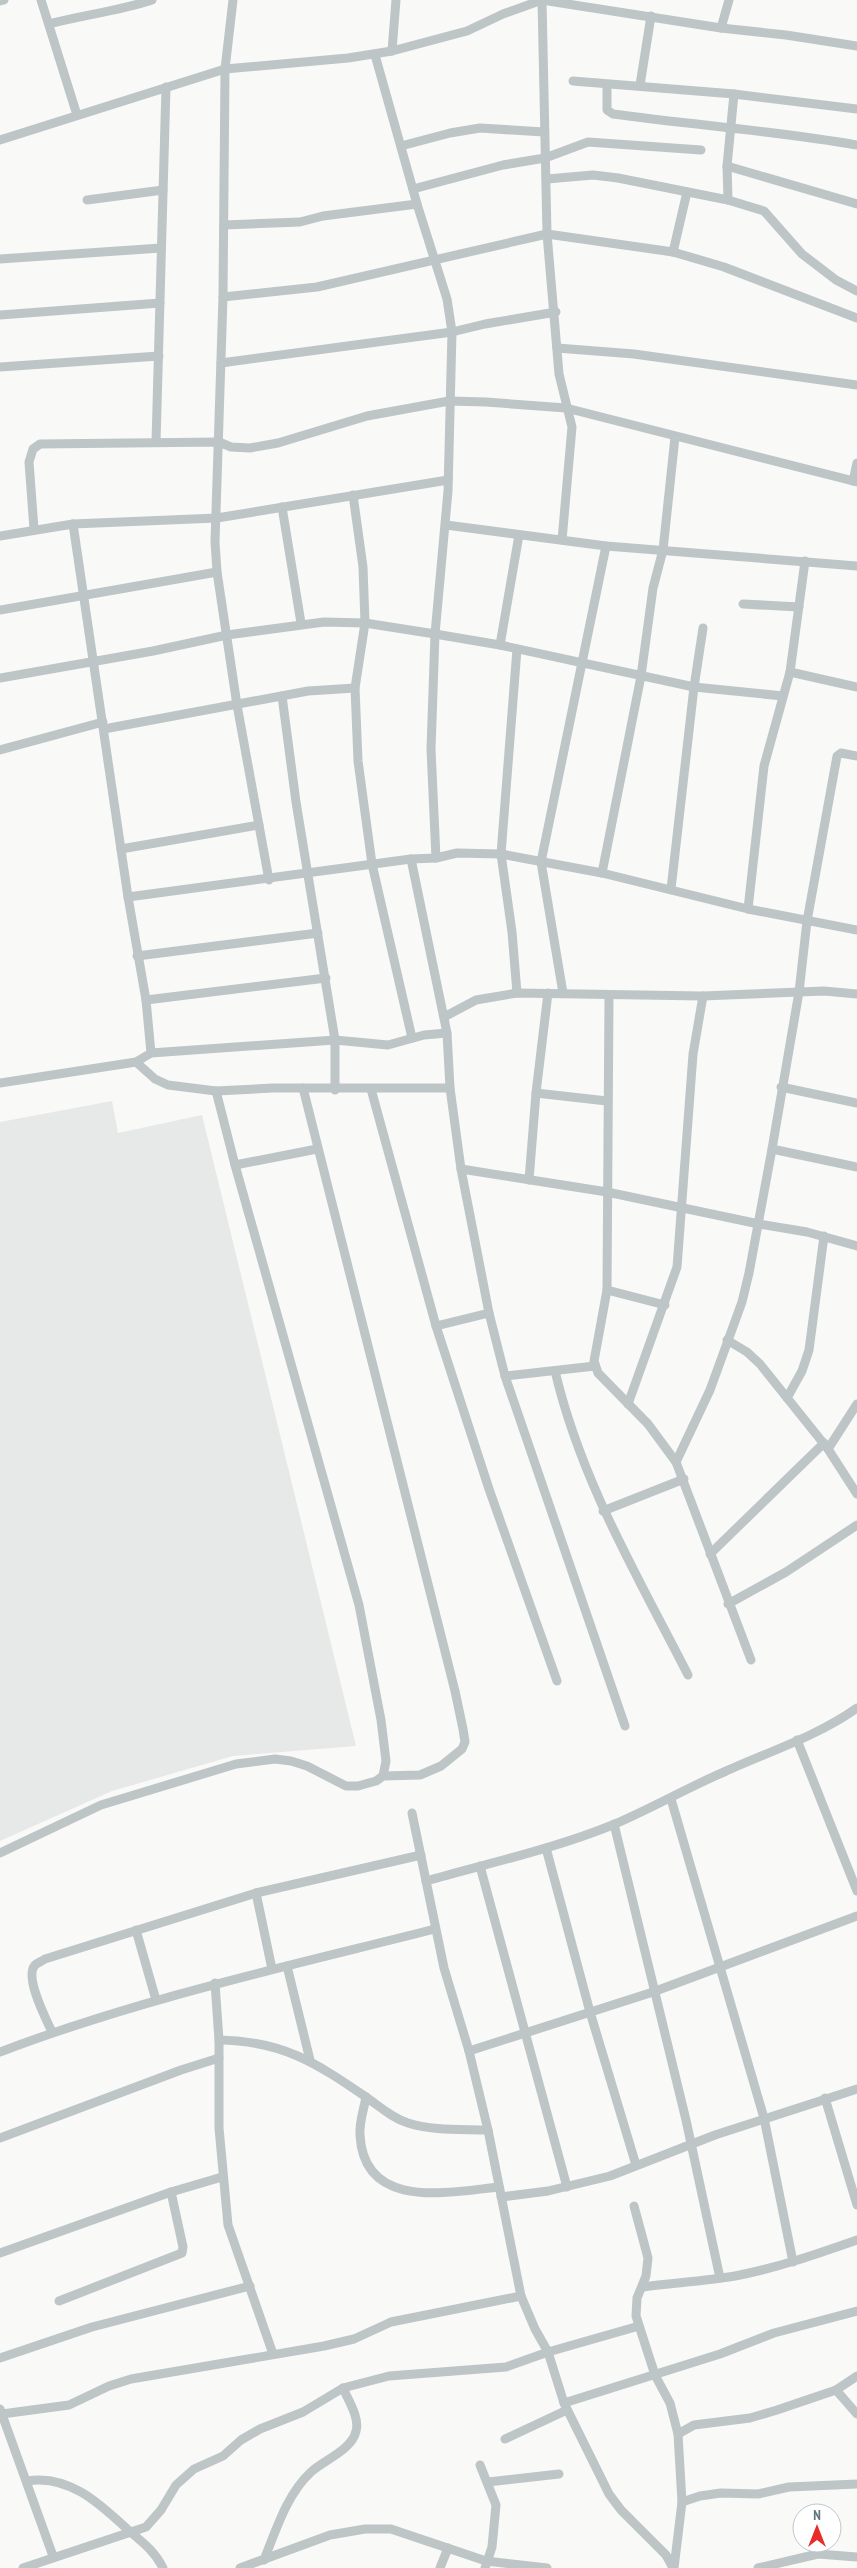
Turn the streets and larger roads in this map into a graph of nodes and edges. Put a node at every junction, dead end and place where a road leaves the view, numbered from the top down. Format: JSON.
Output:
{"nodes":[{"id":1,"x":4,"y":0,"type":"edge"},
{"id":2,"x":41,"y":0,"type":"edge"},
{"id":3,"x":152,"y":0,"type":"edge"},
{"id":4,"x":233,"y":0,"type":"edge"},
{"id":5,"x":395,"y":0,"type":"edge"},
{"id":6,"x":542,"y":0,"type":"edge"},
{"id":7,"x":729,"y":0,"type":"edge"},
{"id":8,"x":0,"y":1,"type":"edge"},
{"id":9,"x":651,"y":16,"type":"junction"},
{"id":10,"x":49,"y":24,"type":"junction"},
{"id":11,"x":721,"y":28,"type":"junction"},
{"id":12,"x":857,"y":46,"type":"edge"},
{"id":13,"x":392,"y":52,"type":"junction"},
{"id":14,"x":375,"y":55,"type":"junction"},
{"id":15,"x":225,"y":68,"type":"junction"},
{"id":16,"x":572,"y":81,"type":"dead end"},
{"id":17,"x":640,"y":85,"type":"junction"},
{"id":18,"x":607,"y":86,"type":"junction"},
{"id":19,"x":166,"y":87,"type":"junction"},
{"id":20,"x":734,"y":94,"type":"junction"},
{"id":21,"x":857,"y":109,"type":"edge"},
{"id":22,"x":77,"y":115,"type":"junction"},
{"id":23,"x":731,"y":126,"type":"junction"},
{"id":24,"x":544,"y":132,"type":"junction"},
{"id":25,"x":0,"y":140,"type":"edge"},
{"id":26,"x":857,"y":145,"type":"edge"},
{"id":27,"x":401,"y":146,"type":"junction"},
{"id":28,"x":701,"y":150,"type":"dead end"},
{"id":29,"x":545,"y":158,"type":"junction"},
{"id":30,"x":727,"y":166,"type":"junction"},
{"id":31,"x":547,"y":179,"type":"junction"},
{"id":32,"x":413,"y":189,"type":"junction"},
{"id":33,"x":162,"y":190,"type":"junction"},
{"id":34,"x":687,"y":192,"type":"junction"},
{"id":35,"x":86,"y":200,"type":"dead end"},
{"id":36,"x":728,"y":200,"type":"junction"},
{"id":37,"x":417,"y":204,"type":"junction"},
{"id":38,"x":857,"y":204,"type":"edge"},
{"id":39,"x":224,"y":226,"type":"junction"},
{"id":40,"x":547,"y":234,"type":"junction"},
{"id":41,"x":161,"y":248,"type":"junction"},
{"id":42,"x":673,"y":252,"type":"junction"},
{"id":43,"x":0,"y":259,"type":"edge"},
{"id":44,"x":434,"y":261,"type":"junction"},
{"id":45,"x":857,"y":291,"type":"edge"},
{"id":46,"x":223,"y":298,"type":"junction"},
{"id":47,"x":160,"y":303,"type":"junction"},
{"id":48,"x":556,"y":312,"type":"junction"},
{"id":49,"x":0,"y":315,"type":"edge"},
{"id":50,"x":857,"y":318,"type":"edge"},
{"id":51,"x":452,"y":332,"type":"junction"},
{"id":52,"x":557,"y":348,"type":"junction"},
{"id":53,"x":159,"y":356,"type":"junction"},
{"id":54,"x":221,"y":363,"type":"junction"},
{"id":55,"x":0,"y":367,"type":"edge"},
{"id":56,"x":857,"y":385,"type":"edge"},
{"id":57,"x":449,"y":401,"type":"junction"},
{"id":58,"x":566,"y":408,"type":"junction"},
{"id":59,"x":675,"y":437,"type":"junction"},
{"id":60,"x":156,"y":442,"type":"junction"},
{"id":61,"x":219,"y":442,"type":"junction"},
{"id":62,"x":857,"y":463,"type":"edge"},
{"id":63,"x":448,"y":480,"type":"junction"},
{"id":64,"x":855,"y":482,"type":"edge"},
{"id":65,"x":353,"y":495,"type":"junction"},
{"id":66,"x":282,"y":507,"type":"junction"},
{"id":67,"x":217,"y":518,"type":"junction"},
{"id":68,"x":73,"y":524,"type":"junction"},
{"id":69,"x":446,"y":525,"type":"junction"},
{"id":70,"x":34,"y":529,"type":"junction"},
{"id":71,"x":519,"y":534,"type":"junction"},
{"id":72,"x":0,"y":536,"type":"edge"},
{"id":73,"x":562,"y":540,"type":"junction"},
{"id":74,"x":606,"y":546,"type":"junction"},
{"id":75,"x":663,"y":550,"type":"junction"},
{"id":76,"x":806,"y":561,"type":"junction"},
{"id":77,"x":857,"y":566,"type":"edge"},
{"id":78,"x":217,"y":572,"type":"junction"},
{"id":79,"x":83,"y":595,"type":"junction"},
{"id":80,"x":743,"y":604,"type":"dead end"},
{"id":81,"x":799,"y":607,"type":"junction"},
{"id":82,"x":0,"y":610,"type":"edge"},
{"id":83,"x":301,"y":623,"type":"junction"},
{"id":84,"x":365,"y":623,"type":"junction"},
{"id":85,"x":703,"y":628,"type":"dead end"},
{"id":86,"x":435,"y":634,"type":"junction"},
{"id":87,"x":227,"y":635,"type":"junction"},
{"id":88,"x":500,"y":645,"type":"junction"},
{"id":89,"x":517,"y":649,"type":"junction"},
{"id":90,"x":93,"y":662,"type":"junction"},
{"id":91,"x":581,"y":662,"type":"junction"},
{"id":92,"x":790,"y":672,"type":"junction"},
{"id":93,"x":641,"y":676,"type":"junction"},
{"id":94,"x":0,"y":678,"type":"edge"},
{"id":95,"x":857,"y":686,"type":"edge"},
{"id":96,"x":694,"y":687,"type":"junction"},
{"id":97,"x":355,"y":688,"type":"junction"},
{"id":98,"x":282,"y":696,"type":"junction"},
{"id":99,"x":782,"y":696,"type":"junction"},
{"id":100,"x":237,"y":705,"type":"junction"},
{"id":101,"x":104,"y":725,"type":"junction"},
{"id":102,"x":0,"y":750,"type":"edge"},
{"id":103,"x":857,"y":756,"type":"edge"},
{"id":104,"x":259,"y":825,"type":"junction"},
{"id":105,"x":121,"y":849,"type":"junction"},
{"id":106,"x":501,"y":854,"type":"junction"},
{"id":107,"x":436,"y":858,"type":"junction"},
{"id":108,"x":410,"y":859,"type":"junction"},
{"id":109,"x":541,"y":862,"type":"junction"},
{"id":110,"x":372,"y":864,"type":"junction"},
{"id":111,"x":602,"y":873,"type":"junction"},
{"id":112,"x":308,"y":874,"type":"junction"},
{"id":113,"x":270,"y":880,"type":"junction"},
{"id":114,"x":671,"y":889,"type":"junction"},
{"id":115,"x":128,"y":897,"type":"junction"},
{"id":116,"x":748,"y":909,"type":"junction"},
{"id":117,"x":807,"y":921,"type":"junction"},
{"id":118,"x":857,"y":930,"type":"edge"},
{"id":119,"x":318,"y":933,"type":"junction"},
{"id":120,"x":137,"y":956,"type":"junction"},
{"id":121,"x":326,"y":978,"type":"junction"},
{"id":122,"x":799,"y":992,"type":"junction"},
{"id":123,"x":517,"y":993,"type":"junction"},
{"id":124,"x":548,"y":993,"type":"junction"},
{"id":125,"x":563,"y":993,"type":"junction"},
{"id":126,"x":857,"y":994,"type":"edge"},
{"id":127,"x":609,"y":996,"type":"junction"},
{"id":128,"x":703,"y":996,"type":"junction"},
{"id":129,"x":146,"y":1000,"type":"junction"},
{"id":130,"x":444,"y":1017,"type":"junction"},
{"id":131,"x":447,"y":1033,"type":"junction"},
{"id":132,"x":412,"y":1038,"type":"junction"},
{"id":133,"x":335,"y":1040,"type":"junction"},
{"id":134,"x":151,"y":1053,"type":"junction"},
{"id":135,"x":136,"y":1062,"type":"junction"},
{"id":136,"x":0,"y":1083,"type":"edge"},
{"id":137,"x":781,"y":1087,"type":"junction"},
{"id":138,"x":303,"y":1088,"type":"junction"},
{"id":139,"x":450,"y":1088,"type":"junction"},
{"id":140,"x":371,"y":1089,"type":"junction"},
{"id":141,"x":335,"y":1090,"type":"junction"},
{"id":142,"x":216,"y":1091,"type":"junction"},
{"id":143,"x":536,"y":1093,"type":"junction"},
{"id":144,"x":607,"y":1100,"type":"junction"},
{"id":145,"x":857,"y":1103,"type":"edge"},
{"id":146,"x":317,"y":1149,"type":"junction"},
{"id":147,"x":772,"y":1149,"type":"junction"},
{"id":148,"x":235,"y":1165,"type":"junction"},
{"id":149,"x":857,"y":1168,"type":"edge"},
{"id":150,"x":461,"y":1169,"type":"junction"},
{"id":151,"x":529,"y":1180,"type":"junction"},
{"id":152,"x":607,"y":1192,"type":"junction"},
{"id":153,"x":683,"y":1207,"type":"junction"},
{"id":154,"x":759,"y":1224,"type":"junction"},
{"id":155,"x":824,"y":1236,"type":"junction"},
{"id":156,"x":857,"y":1246,"type":"edge"},
{"id":157,"x":608,"y":1290,"type":"junction"},
{"id":158,"x":665,"y":1304,"type":"junction"},
{"id":159,"x":490,"y":1313,"type":"junction"},
{"id":160,"x":436,"y":1326,"type":"junction"},
{"id":161,"x":727,"y":1340,"type":"junction"},
{"id":162,"x":595,"y":1366,"type":"junction"},
{"id":163,"x":555,"y":1371,"type":"junction"},
{"id":164,"x":505,"y":1376,"type":"junction"},
{"id":165,"x":787,"y":1398,"type":"junction"},
{"id":166,"x":628,"y":1404,"type":"junction"},
{"id":167,"x":857,"y":1404,"type":"edge"},
{"id":168,"x":826,"y":1446,"type":"junction"},
{"id":169,"x":676,"y":1462,"type":"junction"},
{"id":170,"x":684,"y":1479,"type":"junction"},
{"id":171,"x":857,"y":1494,"type":"edge"},
{"id":172,"x":603,"y":1511,"type":"junction"},
{"id":173,"x":857,"y":1525,"type":"edge"},
{"id":174,"x":710,"y":1554,"type":"junction"},
{"id":175,"x":728,"y":1604,"type":"junction"},
{"id":176,"x":751,"y":1660,"type":"dead end"},
{"id":177,"x":688,"y":1675,"type":"dead end"},
{"id":178,"x":557,"y":1681,"type":"dead end"},
{"id":179,"x":857,"y":1708,"type":"edge"},
{"id":180,"x":625,"y":1726,"type":"dead end"},
{"id":181,"x":797,"y":1740,"type":"junction"},
{"id":182,"x":383,"y":1776,"type":"junction"},
{"id":183,"x":671,"y":1799,"type":"junction"},
{"id":184,"x":412,"y":1814,"type":"dead end"},
{"id":185,"x":614,"y":1824,"type":"junction"},
{"id":186,"x":546,"y":1848,"type":"junction"},
{"id":187,"x":0,"y":1853,"type":"edge"},
{"id":188,"x":420,"y":1855,"type":"junction"},
{"id":189,"x":480,"y":1866,"type":"junction"},
{"id":190,"x":426,"y":1881,"type":"junction"},
{"id":191,"x":857,"y":1891,"type":"edge"},
{"id":192,"x":256,"y":1893,"type":"junction"},
{"id":193,"x":857,"y":1916,"type":"edge"},
{"id":194,"x":435,"y":1929,"type":"junction"},
{"id":195,"x":136,"y":1930,"type":"junction"},
{"id":196,"x":287,"y":1966,"type":"junction"},
{"id":197,"x":720,"y":1968,"type":"junction"},
{"id":198,"x":272,"y":1969,"type":"junction"},
{"id":199,"x":215,"y":1983,"type":"junction"},
{"id":200,"x":654,"y":1992,"type":"junction"},
{"id":201,"x":156,"y":2000,"type":"junction"},
{"id":202,"x":590,"y":2012,"type":"junction"},
{"id":203,"x":52,"y":2032,"type":"junction"},
{"id":204,"x":524,"y":2033,"type":"junction"},
{"id":205,"x":219,"y":2040,"type":"junction"},
{"id":206,"x":469,"y":2051,"type":"junction"},
{"id":207,"x":0,"y":2052,"type":"edge"},
{"id":208,"x":219,"y":2058,"type":"junction"},
{"id":209,"x":310,"y":2060,"type":"junction"},
{"id":210,"x":857,"y":2089,"type":"edge"},
{"id":211,"x":366,"y":2097,"type":"junction"},
{"id":212,"x":825,"y":2098,"type":"junction"},
{"id":213,"x":764,"y":2118,"type":"junction"},
{"id":214,"x":488,"y":2130,"type":"junction"},
{"id":215,"x":0,"y":2138,"type":"edge"},
{"id":216,"x":692,"y":2143,"type":"junction"},
{"id":217,"x":636,"y":2165,"type":"junction"},
{"id":218,"x":222,"y":2177,"type":"junction"},
{"id":219,"x":499,"y":2186,"type":"junction"},
{"id":220,"x":567,"y":2187,"type":"junction"},
{"id":221,"x":172,"y":2192,"type":"junction"},
{"id":222,"x":501,"y":2198,"type":"junction"},
{"id":223,"x":857,"y":2205,"type":"edge"},
{"id":224,"x":634,"y":2206,"type":"dead end"},
{"id":225,"x":857,"y":2240,"type":"edge"},
{"id":226,"x":0,"y":2253,"type":"edge"},
{"id":227,"x":793,"y":2262,"type":"junction"},
{"id":228,"x":720,"y":2278,"type":"junction"},
{"id":229,"x":250,"y":2286,"type":"junction"},
{"id":230,"x":643,"y":2287,"type":"junction"},
{"id":231,"x":522,"y":2296,"type":"junction"},
{"id":232,"x":59,"y":2301,"type":"dead end"},
{"id":233,"x":857,"y":2311,"type":"edge"},
{"id":234,"x":639,"y":2326,"type":"junction"},
{"id":235,"x":548,"y":2352,"type":"junction"},
{"id":236,"x":273,"y":2354,"type":"junction"},
{"id":237,"x":0,"y":2358,"type":"edge"},
{"id":238,"x":655,"y":2375,"type":"junction"},
{"id":239,"x":857,"y":2376,"type":"edge"},
{"id":240,"x":343,"y":2388,"type":"junction"},
{"id":241,"x":836,"y":2390,"type":"junction"},
{"id":242,"x":566,"y":2407,"type":"junction"},
{"id":243,"x":1,"y":2412,"type":"edge"},
{"id":244,"x":857,"y":2414,"type":"edge"},
{"id":245,"x":678,"y":2434,"type":"junction"},
{"id":246,"x":505,"y":2439,"type":"dead end"},
{"id":247,"x":480,"y":2465,"type":"dead end"},
{"id":248,"x":559,"y":2474,"type":"dead end"},
{"id":249,"x":27,"y":2480,"type":"junction"},
{"id":250,"x":488,"y":2482,"type":"junction"},
{"id":251,"x":857,"y":2484,"type":"edge"},
{"id":252,"x":682,"y":2502,"type":"junction"},
{"id":253,"x":132,"y":2533,"type":"junction"},
{"id":254,"x":448,"y":2548,"type":"junction"},
{"id":255,"x":54,"y":2556,"type":"junction"},
{"id":256,"x":857,"y":2557,"type":"edge"},
{"id":257,"x":264,"y":2560,"type":"junction"},
{"id":258,"x":486,"y":2564,"type":"edge"},
{"id":259,"x":23,"y":2568,"type":"edge"},
{"id":260,"x":163,"y":2568,"type":"edge"},
{"id":261,"x":240,"y":2568,"type":"edge"},
{"id":262,"x":440,"y":2568,"type":"edge"},
{"id":263,"x":547,"y":2568,"type":"edge"},
{"id":264,"x":674,"y":2568,"type":"edge"},
{"id":265,"x":762,"y":2568,"type":"edge"}],
"edges":[{"from":1,"to":8,"type":"street"},
{"from":2,"to":10,"type":"street"},
{"from":3,"to":10,"type":"street"},
{"from":4,"to":15,"type":"street"},
{"from":5,"to":13,"type":"street"},
{"from":6,"to":9,"type":"street"},
{"from":6,"to":13,"type":"street"},
{"from":6,"to":24,"type":"street"},
{"from":7,"to":11,"type":"street"},
{"from":9,"to":11,"type":"street"},
{"from":9,"to":17,"type":"street"},
{"from":10,"to":22,"type":"street"},
{"from":11,"to":12,"type":"street"},
{"from":13,"to":14,"type":"street"},
{"from":14,"to":15,"type":"street"},
{"from":14,"to":27,"type":"street"},
{"from":15,"to":19,"type":"street"},
{"from":15,"to":39,"type":"street"},
{"from":16,"to":18,"type":"street"},
{"from":17,"to":18,"type":"street"},
{"from":17,"to":20,"type":"street"},
{"from":18,"to":23,"type":"street"},
{"from":19,"to":22,"type":"street"},
{"from":19,"to":33,"type":"street"},
{"from":20,"to":21,"type":"street"},
{"from":20,"to":23,"type":"street"},
{"from":22,"to":25,"type":"street"},
{"from":23,"to":26,"type":"street"},
{"from":23,"to":30,"type":"street"},
{"from":24,"to":27,"type":"street"},
{"from":24,"to":29,"type":"street"},
{"from":27,"to":32,"type":"street"},
{"from":28,"to":29,"type":"street"},
{"from":29,"to":31,"type":"street"},
{"from":29,"to":32,"type":"street"},
{"from":30,"to":36,"type":"street"},
{"from":30,"to":38,"type":"street"},
{"from":31,"to":34,"type":"street"},
{"from":31,"to":40,"type":"street"},
{"from":32,"to":37,"type":"street"},
{"from":33,"to":35,"type":"street"},
{"from":33,"to":41,"type":"street"},
{"from":34,"to":36,"type":"street"},
{"from":34,"to":42,"type":"street"},
{"from":36,"to":45,"type":"street"},
{"from":37,"to":39,"type":"street"},
{"from":37,"to":44,"type":"street"},
{"from":39,"to":46,"type":"street"},
{"from":40,"to":42,"type":"street"},
{"from":40,"to":44,"type":"street"},
{"from":40,"to":48,"type":"street"},
{"from":41,"to":43,"type":"street"},
{"from":41,"to":47,"type":"street"},
{"from":42,"to":50,"type":"street"},
{"from":44,"to":46,"type":"street"},
{"from":44,"to":51,"type":"street"},
{"from":46,"to":54,"type":"street"},
{"from":47,"to":49,"type":"street"},
{"from":47,"to":53,"type":"street"},
{"from":48,"to":51,"type":"street"},
{"from":48,"to":52,"type":"street"},
{"from":51,"to":54,"type":"street"},
{"from":51,"to":57,"type":"street"},
{"from":52,"to":56,"type":"street"},
{"from":52,"to":58,"type":"street"},
{"from":53,"to":55,"type":"street"},
{"from":53,"to":60,"type":"street"},
{"from":54,"to":61,"type":"street"},
{"from":57,"to":58,"type":"street"},
{"from":57,"to":61,"type":"street"},
{"from":57,"to":63,"type":"street"},
{"from":58,"to":59,"type":"street"},
{"from":58,"to":73,"type":"street"},
{"from":59,"to":64,"type":"street"},
{"from":59,"to":75,"type":"street"},
{"from":60,"to":61,"type":"street"},
{"from":60,"to":70,"type":"street"},
{"from":61,"to":67,"type":"street"},
{"from":62,"to":64,"type":"street"},
{"from":63,"to":65,"type":"street"},
{"from":63,"to":69,"type":"street"},
{"from":65,"to":66,"type":"street"},
{"from":65,"to":84,"type":"street"},
{"from":66,"to":67,"type":"street"},
{"from":66,"to":83,"type":"street"},
{"from":67,"to":68,"type":"street"},
{"from":67,"to":78,"type":"street"},
{"from":68,"to":70,"type":"street"},
{"from":68,"to":79,"type":"street"},
{"from":69,"to":71,"type":"street"},
{"from":69,"to":86,"type":"street"},
{"from":70,"to":72,"type":"street"},
{"from":71,"to":73,"type":"street"},
{"from":71,"to":88,"type":"street"},
{"from":73,"to":74,"type":"street"},
{"from":74,"to":75,"type":"street"},
{"from":74,"to":91,"type":"street"},
{"from":75,"to":76,"type":"street"},
{"from":75,"to":93,"type":"street"},
{"from":76,"to":77,"type":"street"},
{"from":76,"to":81,"type":"street"},
{"from":78,"to":79,"type":"street"},
{"from":78,"to":87,"type":"street"},
{"from":79,"to":82,"type":"street"},
{"from":79,"to":90,"type":"street"},
{"from":80,"to":81,"type":"street"},
{"from":81,"to":92,"type":"street"},
{"from":83,"to":84,"type":"street"},
{"from":83,"to":87,"type":"street"},
{"from":84,"to":86,"type":"street"},
{"from":84,"to":97,"type":"street"},
{"from":85,"to":96,"type":"street"},
{"from":86,"to":88,"type":"street"},
{"from":86,"to":107,"type":"street"},
{"from":87,"to":90,"type":"street"},
{"from":87,"to":100,"type":"street"},
{"from":88,"to":89,"type":"street"},
{"from":89,"to":91,"type":"street"},
{"from":89,"to":106,"type":"street"},
{"from":90,"to":94,"type":"street"},
{"from":90,"to":101,"type":"street"},
{"from":91,"to":93,"type":"street"},
{"from":91,"to":109,"type":"street"},
{"from":92,"to":95,"type":"street"},
{"from":92,"to":99,"type":"street"},
{"from":93,"to":96,"type":"street"},
{"from":93,"to":111,"type":"street"},
{"from":96,"to":99,"type":"street"},
{"from":96,"to":114,"type":"street"},
{"from":97,"to":98,"type":"street"},
{"from":97,"to":110,"type":"street"},
{"from":98,"to":100,"type":"street"},
{"from":98,"to":112,"type":"street"},
{"from":99,"to":116,"type":"street"},
{"from":100,"to":101,"type":"street"},
{"from":100,"to":104,"type":"street"},
{"from":101,"to":102,"type":"street"},
{"from":101,"to":105,"type":"street"},
{"from":103,"to":117,"type":"street"},
{"from":104,"to":105,"type":"street"},
{"from":104,"to":113,"type":"street"},
{"from":105,"to":115,"type":"street"},
{"from":106,"to":107,"type":"street"},
{"from":106,"to":109,"type":"street"},
{"from":106,"to":123,"type":"street"},
{"from":107,"to":108,"type":"street"},
{"from":108,"to":110,"type":"street"},
{"from":108,"to":130,"type":"street"},
{"from":109,"to":111,"type":"street"},
{"from":109,"to":125,"type":"street"},
{"from":110,"to":112,"type":"street"},
{"from":110,"to":132,"type":"street"},
{"from":111,"to":114,"type":"street"},
{"from":112,"to":113,"type":"street"},
{"from":112,"to":119,"type":"street"},
{"from":113,"to":115,"type":"street"},
{"from":114,"to":116,"type":"street"},
{"from":115,"to":120,"type":"street"},
{"from":116,"to":117,"type":"street"},
{"from":117,"to":118,"type":"street"},
{"from":117,"to":122,"type":"street"},
{"from":119,"to":120,"type":"street"},
{"from":119,"to":121,"type":"street"},
{"from":120,"to":129,"type":"street"},
{"from":121,"to":129,"type":"street"},
{"from":121,"to":133,"type":"street"},
{"from":122,"to":126,"type":"street"},
{"from":122,"to":128,"type":"street"},
{"from":122,"to":137,"type":"street"},
{"from":123,"to":124,"type":"street"},
{"from":123,"to":130,"type":"street"},
{"from":124,"to":125,"type":"street"},
{"from":124,"to":143,"type":"street"},
{"from":125,"to":127,"type":"street"},
{"from":127,"to":128,"type":"street"},
{"from":127,"to":144,"type":"street"},
{"from":128,"to":153,"type":"street"},
{"from":129,"to":134,"type":"street"},
{"from":130,"to":131,"type":"street"},
{"from":131,"to":132,"type":"street"},
{"from":131,"to":139,"type":"street"},
{"from":132,"to":133,"type":"street"},
{"from":133,"to":134,"type":"street"},
{"from":133,"to":141,"type":"street"},
{"from":134,"to":135,"type":"street"},
{"from":135,"to":136,"type":"street"},
{"from":135,"to":142,"type":"street"},
{"from":137,"to":145,"type":"street"},
{"from":137,"to":147,"type":"street"},
{"from":138,"to":141,"type":"street"},
{"from":138,"to":142,"type":"street"},
{"from":138,"to":146,"type":"street"},
{"from":139,"to":140,"type":"street"},
{"from":139,"to":150,"type":"street"},
{"from":140,"to":141,"type":"street"},
{"from":140,"to":160,"type":"street"},
{"from":142,"to":148,"type":"street"},
{"from":143,"to":144,"type":"street"},
{"from":143,"to":151,"type":"street"},
{"from":144,"to":152,"type":"street"},
{"from":146,"to":148,"type":"street"},
{"from":146,"to":182,"type":"street"},
{"from":147,"to":149,"type":"street"},
{"from":147,"to":154,"type":"street"},
{"from":148,"to":182,"type":"street"},
{"from":150,"to":151,"type":"street"},
{"from":150,"to":159,"type":"street"},
{"from":151,"to":152,"type":"street"},
{"from":152,"to":153,"type":"street"},
{"from":152,"to":157,"type":"street"},
{"from":153,"to":154,"type":"street"},
{"from":153,"to":158,"type":"street"},
{"from":154,"to":155,"type":"street"},
{"from":154,"to":161,"type":"street"},
{"from":155,"to":156,"type":"street"},
{"from":155,"to":165,"type":"street"},
{"from":157,"to":158,"type":"street"},
{"from":157,"to":162,"type":"street"},
{"from":158,"to":166,"type":"street"},
{"from":159,"to":160,"type":"street"},
{"from":159,"to":164,"type":"street"},
{"from":160,"to":178,"type":"street"},
{"from":161,"to":165,"type":"street"},
{"from":161,"to":169,"type":"street"},
{"from":162,"to":163,"type":"street"},
{"from":162,"to":166,"type":"street"},
{"from":163,"to":164,"type":"street"},
{"from":163,"to":172,"type":"street"},
{"from":164,"to":180,"type":"street"},
{"from":165,"to":168,"type":"street"},
{"from":166,"to":169,"type":"street"},
{"from":167,"to":168,"type":"street"},
{"from":168,"to":171,"type":"street"},
{"from":168,"to":174,"type":"street"},
{"from":169,"to":170,"type":"street"},
{"from":170,"to":172,"type":"street"},
{"from":170,"to":174,"type":"street"},
{"from":172,"to":177,"type":"street"},
{"from":173,"to":175,"type":"street"},
{"from":174,"to":175,"type":"street"},
{"from":175,"to":176,"type":"street"},
{"from":179,"to":181,"type":"street"},
{"from":181,"to":183,"type":"street"},
{"from":181,"to":191,"type":"street"},
{"from":182,"to":187,"type":"street"},
{"from":183,"to":185,"type":"street"},
{"from":183,"to":197,"type":"street"},
{"from":184,"to":188,"type":"street"},
{"from":185,"to":186,"type":"street"},
{"from":185,"to":200,"type":"street"},
{"from":186,"to":189,"type":"street"},
{"from":186,"to":202,"type":"street"},
{"from":188,"to":190,"type":"street"},
{"from":188,"to":192,"type":"street"},
{"from":189,"to":190,"type":"street"},
{"from":189,"to":204,"type":"street"},
{"from":190,"to":194,"type":"street"},
{"from":192,"to":195,"type":"street"},
{"from":192,"to":198,"type":"street"},
{"from":193,"to":197,"type":"street"},
{"from":194,"to":196,"type":"street"},
{"from":194,"to":206,"type":"street"},
{"from":195,"to":201,"type":"street"},
{"from":195,"to":203,"type":"street"},
{"from":196,"to":198,"type":"street"},
{"from":196,"to":209,"type":"street"},
{"from":197,"to":200,"type":"street"},
{"from":197,"to":213,"type":"street"},
{"from":198,"to":199,"type":"street"},
{"from":199,"to":201,"type":"street"},
{"from":199,"to":205,"type":"street"},
{"from":200,"to":202,"type":"street"},
{"from":200,"to":216,"type":"street"},
{"from":201,"to":203,"type":"street"},
{"from":202,"to":204,"type":"street"},
{"from":202,"to":217,"type":"street"},
{"from":203,"to":207,"type":"street"},
{"from":204,"to":206,"type":"street"},
{"from":204,"to":220,"type":"street"},
{"from":205,"to":208,"type":"street"},
{"from":205,"to":209,"type":"street"},
{"from":206,"to":214,"type":"street"},
{"from":208,"to":215,"type":"street"},
{"from":208,"to":218,"type":"street"},
{"from":209,"to":211,"type":"street"},
{"from":210,"to":212,"type":"street"},
{"from":211,"to":214,"type":"street"},
{"from":211,"to":219,"type":"street"},
{"from":212,"to":213,"type":"street"},
{"from":212,"to":223,"type":"street"},
{"from":213,"to":216,"type":"street"},
{"from":213,"to":227,"type":"street"},
{"from":214,"to":219,"type":"street"},
{"from":216,"to":217,"type":"street"},
{"from":216,"to":228,"type":"street"},
{"from":217,"to":220,"type":"street"},
{"from":218,"to":221,"type":"street"},
{"from":218,"to":229,"type":"street"},
{"from":219,"to":222,"type":"street"},
{"from":220,"to":222,"type":"street"},
{"from":221,"to":226,"type":"street"},
{"from":221,"to":232,"type":"street"},
{"from":222,"to":231,"type":"street"},
{"from":224,"to":230,"type":"street"},
{"from":225,"to":227,"type":"street"},
{"from":227,"to":228,"type":"street"},
{"from":228,"to":230,"type":"street"},
{"from":229,"to":236,"type":"street"},
{"from":229,"to":237,"type":"street"},
{"from":230,"to":234,"type":"street"},
{"from":231,"to":235,"type":"street"},
{"from":231,"to":236,"type":"street"},
{"from":233,"to":238,"type":"street"},
{"from":234,"to":235,"type":"street"},
{"from":234,"to":238,"type":"street"},
{"from":235,"to":240,"type":"street"},
{"from":235,"to":242,"type":"street"},
{"from":236,"to":243,"type":"street"},
{"from":238,"to":242,"type":"street"},
{"from":238,"to":245,"type":"street"},
{"from":239,"to":241,"type":"street"},
{"from":240,"to":253,"type":"street"},
{"from":240,"to":257,"type":"street"},
{"from":241,"to":244,"type":"street"},
{"from":241,"to":245,"type":"street"},
{"from":242,"to":246,"type":"street"},
{"from":242,"to":264,"type":"street"},
{"from":243,"to":249,"type":"street"},
{"from":245,"to":252,"type":"street"},
{"from":247,"to":250,"type":"street"},
{"from":248,"to":250,"type":"street"},
{"from":249,"to":253,"type":"street"},
{"from":249,"to":255,"type":"street"},
{"from":250,"to":258,"type":"street"},
{"from":251,"to":252,"type":"street"},
{"from":252,"to":264,"type":"street"},
{"from":253,"to":255,"type":"street"},
{"from":253,"to":260,"type":"street"},
{"from":254,"to":257,"type":"street"},
{"from":254,"to":258,"type":"street"},
{"from":254,"to":262,"type":"street"},
{"from":255,"to":259,"type":"street"},
{"from":256,"to":265,"type":"street"},
{"from":257,"to":261,"type":"street"},
{"from":258,"to":263,"type":"street"}]}
